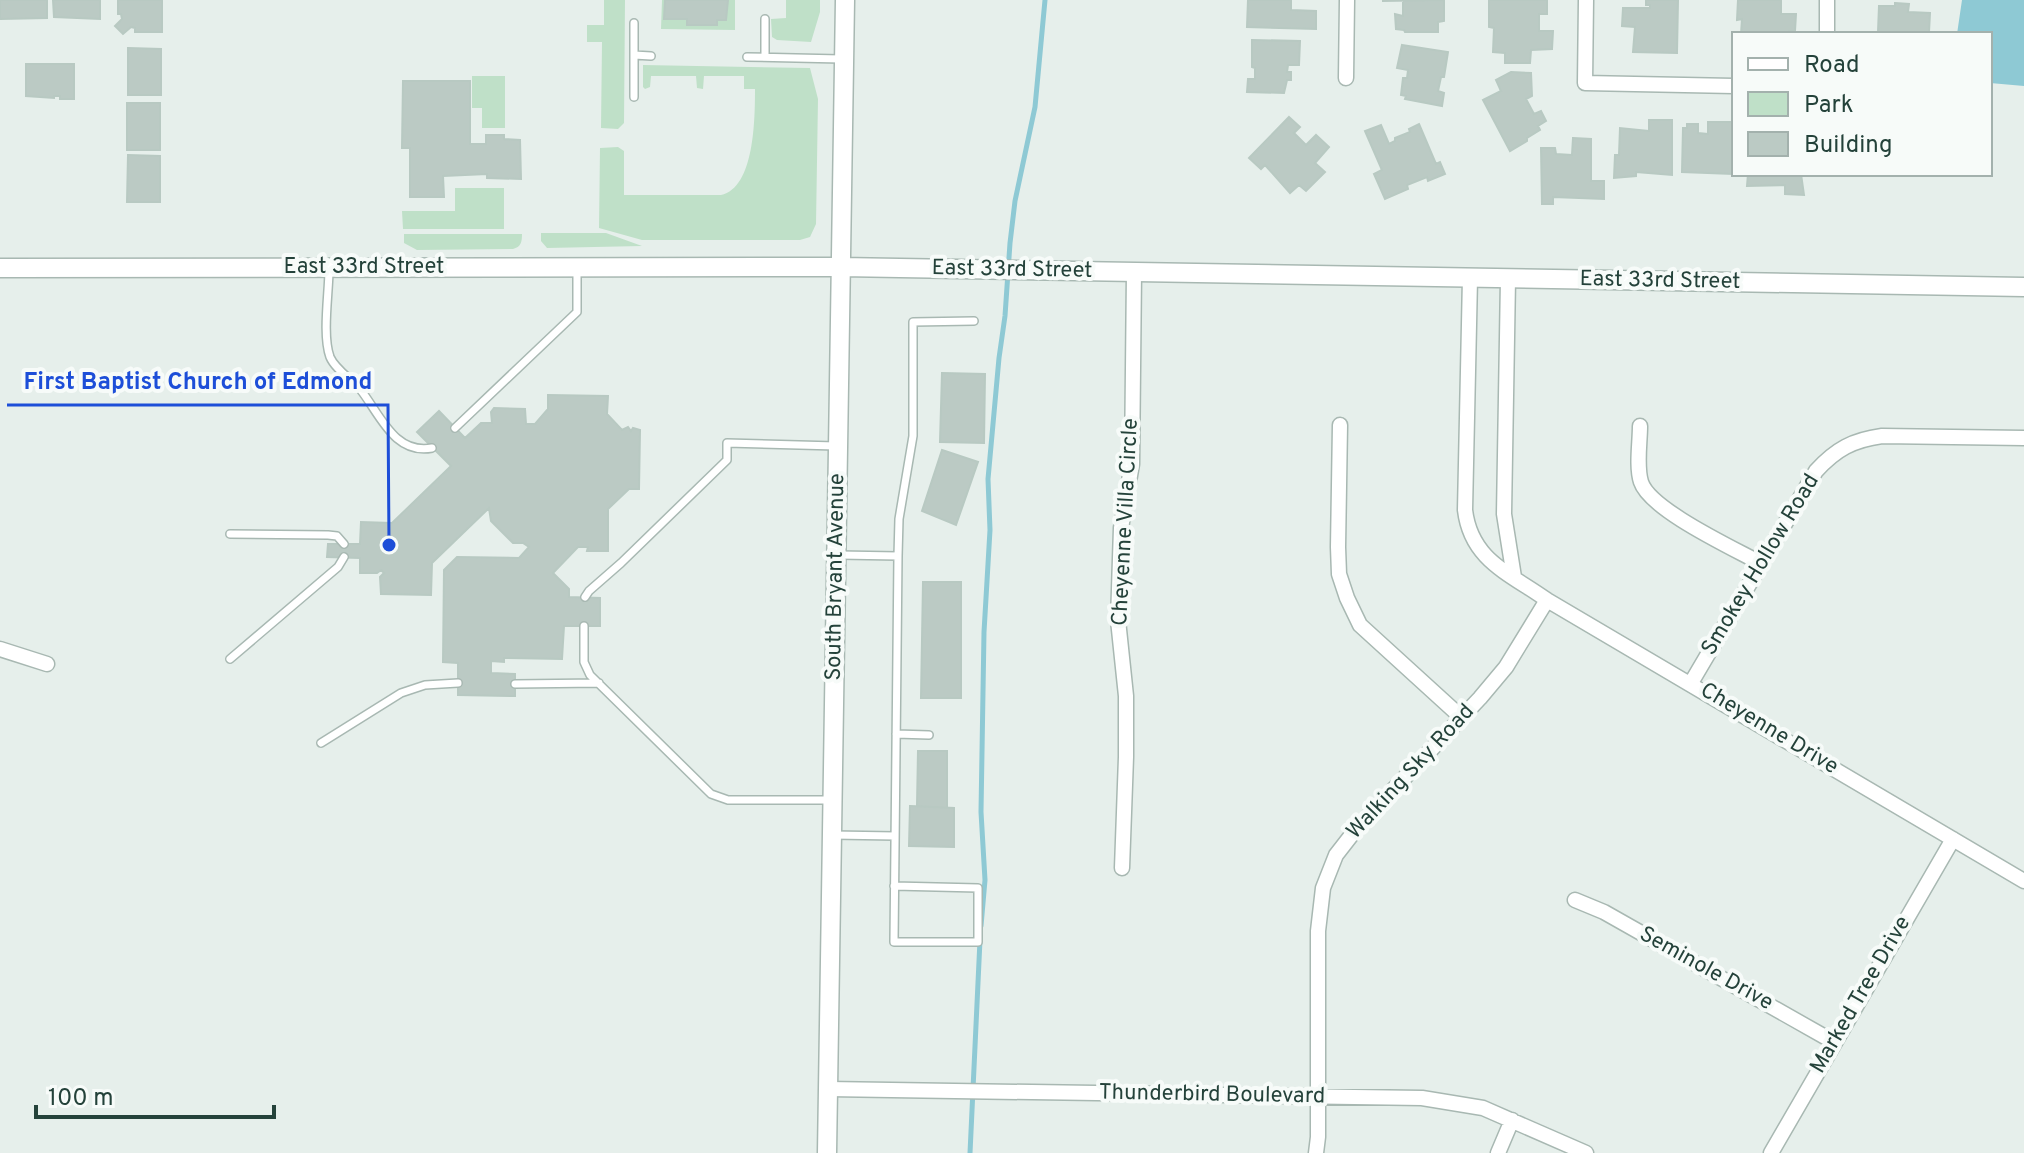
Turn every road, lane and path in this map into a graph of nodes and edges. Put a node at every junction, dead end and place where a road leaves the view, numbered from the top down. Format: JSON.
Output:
{"nodes":[{"id":1,"x":845,"y":0,"type":"edge"},
{"id":2,"x":1347,"y":0,"type":"edge"},
{"id":3,"x":1586,"y":0,"type":"edge"},
{"id":4,"x":1827,"y":0,"type":"edge"},
{"id":5,"x":765,"y":19,"type":"dead end"},
{"id":6,"x":634,"y":23,"type":"dead end"},
{"id":7,"x":1827,"y":32,"type":"edge"},
{"id":8,"x":634,"y":55,"type":"junction"},
{"id":9,"x":651,"y":56,"type":"dead end"},
{"id":10,"x":747,"y":57,"type":"dead end"},
{"id":11,"x":765,"y":57,"type":"junction"},
{"id":12,"x":844,"y":59,"type":"junction"},
{"id":13,"x":1346,"y":78,"type":"dead end"},
{"id":14,"x":1732,"y":86,"type":"edge"},
{"id":15,"x":634,"y":97,"type":"dead end"},
{"id":16,"x":329,"y":267,"type":"junction"},
{"id":17,"x":577,"y":267,"type":"junction"},
{"id":18,"x":841,"y":267,"type":"junction"},
{"id":19,"x":0,"y":268,"type":"edge"},
{"id":20,"x":1134,"y":272,"type":"junction"},
{"id":21,"x":1470,"y":278,"type":"junction"},
{"id":22,"x":1508,"y":279,"type":"junction"},
{"id":23,"x":2024,"y":287,"type":"edge"},
{"id":24,"x":974,"y":321,"type":"dead end"},
{"id":25,"x":1340,"y":425,"type":"dead end"},
{"id":26,"x":1640,"y":426,"type":"dead end"},
{"id":27,"x":455,"y":428,"type":"dead end"},
{"id":28,"x":2024,"y":438,"type":"edge"},
{"id":29,"x":838,"y":446,"type":"junction"},
{"id":30,"x":432,"y":448,"type":"dead end"},
{"id":31,"x":230,"y":534,"type":"dead end"},
{"id":32,"x":344,"y":544,"type":"dead end"},
{"id":33,"x":837,"y":555,"type":"junction"},
{"id":34,"x":898,"y":556,"type":"junction"},
{"id":35,"x":344,"y":557,"type":"dead end"},
{"id":36,"x":1762,"y":564,"type":"junction"},
{"id":37,"x":1514,"y":577,"type":"junction"},
{"id":38,"x":585,"y":597,"type":"dead end"},
{"id":39,"x":1547,"y":600,"type":"junction"},
{"id":40,"x":584,"y":626,"type":"dead end"},
{"id":41,"x":0,"y":649,"type":"edge"},
{"id":42,"x":230,"y":659,"type":"dead end"},
{"id":43,"x":47,"y":664,"type":"dead end"},
{"id":44,"x":458,"y":683,"type":"dead end"},
{"id":45,"x":599,"y":683,"type":"junction"},
{"id":46,"x":1691,"y":683,"type":"junction"},
{"id":47,"x":515,"y":684,"type":"dead end"},
{"id":48,"x":1461,"y":717,"type":"junction"},
{"id":49,"x":896,"y":734,"type":"junction"},
{"id":50,"x":929,"y":735,"type":"dead end"},
{"id":51,"x":321,"y":743,"type":"dead end"},
{"id":52,"x":832,"y":800,"type":"junction"},
{"id":53,"x":832,"y":835,"type":"junction"},
{"id":54,"x":895,"y":836,"type":"junction"},
{"id":55,"x":1953,"y":839,"type":"junction"},
{"id":56,"x":1122,"y":868,"type":"dead end"},
{"id":57,"x":2024,"y":881,"type":"edge"},
{"id":58,"x":894,"y":886,"type":"junction"},
{"id":59,"x":1575,"y":900,"type":"dead end"},
{"id":60,"x":1834,"y":1042,"type":"junction"},
{"id":61,"x":828,"y":1089,"type":"junction"},
{"id":62,"x":1317,"y":1096,"type":"junction"},
{"id":63,"x":1512,"y":1120,"type":"junction"},
{"id":64,"x":827,"y":1153,"type":"edge"},
{"id":65,"x":1316,"y":1153,"type":"edge"},
{"id":66,"x":1498,"y":1153,"type":"edge"},
{"id":67,"x":1586,"y":1153,"type":"edge"},
{"id":68,"x":1771,"y":1153,"type":"edge"}],
"edges":[{"from":1,"to":12,"type":"street","name":"South Bryant Avenue"},
{"from":2,"to":13,"type":"street"},
{"from":3,"to":14,"type":"street"},
{"from":4,"to":7,"type":"street"},
{"from":5,"to":11,"type":"lane"},
{"from":6,"to":8,"type":"lane"},
{"from":8,"to":9,"type":"lane"},
{"from":8,"to":15,"type":"lane"},
{"from":10,"to":11,"type":"lane"},
{"from":11,"to":12,"type":"lane"},
{"from":12,"to":18,"type":"street","name":"South Bryant Avenue"},
{"from":16,"to":17,"type":"street","name":"East 33rd Street"},
{"from":16,"to":19,"type":"street","name":"East 33rd Street"},
{"from":16,"to":30,"type":"lane"},
{"from":17,"to":18,"type":"street","name":"East 33rd Street"},
{"from":17,"to":27,"type":"lane"},
{"from":18,"to":20,"type":"street","name":"East 33rd Street"},
{"from":18,"to":29,"type":"street","name":"South Bryant Avenue"},
{"from":20,"to":21,"type":"street","name":"East 33rd Street"},
{"from":20,"to":56,"type":"street","name":"Cheyenne Villa Circle"},
{"from":21,"to":22,"type":"street","name":"East 33rd Street"},
{"from":21,"to":37,"type":"street","name":"Cheyenne Drive"},
{"from":22,"to":23,"type":"street","name":"East 33rd Street"},
{"from":22,"to":37,"type":"street"},
{"from":24,"to":34,"type":"lane"},
{"from":25,"to":48,"type":"street"},
{"from":26,"to":36,"type":"street"},
{"from":28,"to":36,"type":"street","name":"Smokey Hollow Road"},
{"from":29,"to":33,"type":"street","name":"South Bryant Avenue"},
{"from":29,"to":38,"type":"lane"},
{"from":31,"to":32,"type":"lane"},
{"from":33,"to":34,"type":"lane"},
{"from":33,"to":52,"type":"street","name":"South Bryant Avenue"},
{"from":34,"to":49,"type":"lane"},
{"from":35,"to":42,"type":"lane"},
{"from":36,"to":46,"type":"street","name":"Smokey Hollow Road"},
{"from":37,"to":39,"type":"street","name":"Cheyenne Drive"},
{"from":39,"to":46,"type":"street","name":"Cheyenne Drive"},
{"from":39,"to":48,"type":"street","name":"Walking Sky Road"},
{"from":40,"to":45,"type":"lane"},
{"from":41,"to":43,"type":"street"},
{"from":44,"to":51,"type":"lane"},
{"from":45,"to":47,"type":"lane"},
{"from":45,"to":52,"type":"lane"},
{"from":46,"to":55,"type":"street","name":"Cheyenne Drive"},
{"from":48,"to":62,"type":"street","name":"Walking Sky Road"},
{"from":49,"to":50,"type":"lane"},
{"from":49,"to":54,"type":"lane"},
{"from":52,"to":53,"type":"street","name":"South Bryant Avenue"},
{"from":53,"to":54,"type":"lane"},
{"from":53,"to":61,"type":"street","name":"South Bryant Avenue"},
{"from":54,"to":58,"type":"lane"},
{"from":55,"to":57,"type":"street","name":"Cheyenne Drive"},
{"from":55,"to":60,"type":"street","name":"Marked Tree Drive"},
{"from":58,"to":58,"type":"lane"},
{"from":59,"to":60,"type":"street","name":"Seminole Drive"},
{"from":60,"to":68,"type":"street","name":"Marked Tree Drive"},
{"from":61,"to":62,"type":"street","name":"Thunderbird Boulevard"},
{"from":61,"to":64,"type":"street","name":"South Bryant Avenue"},
{"from":62,"to":63,"type":"street","name":"Thunderbird Boulevard"},
{"from":62,"to":65,"type":"street","name":"Walking Sky Road"},
{"from":63,"to":66,"type":"street"},
{"from":63,"to":67,"type":"street","name":"Thunderbird Boulevard"}]}
